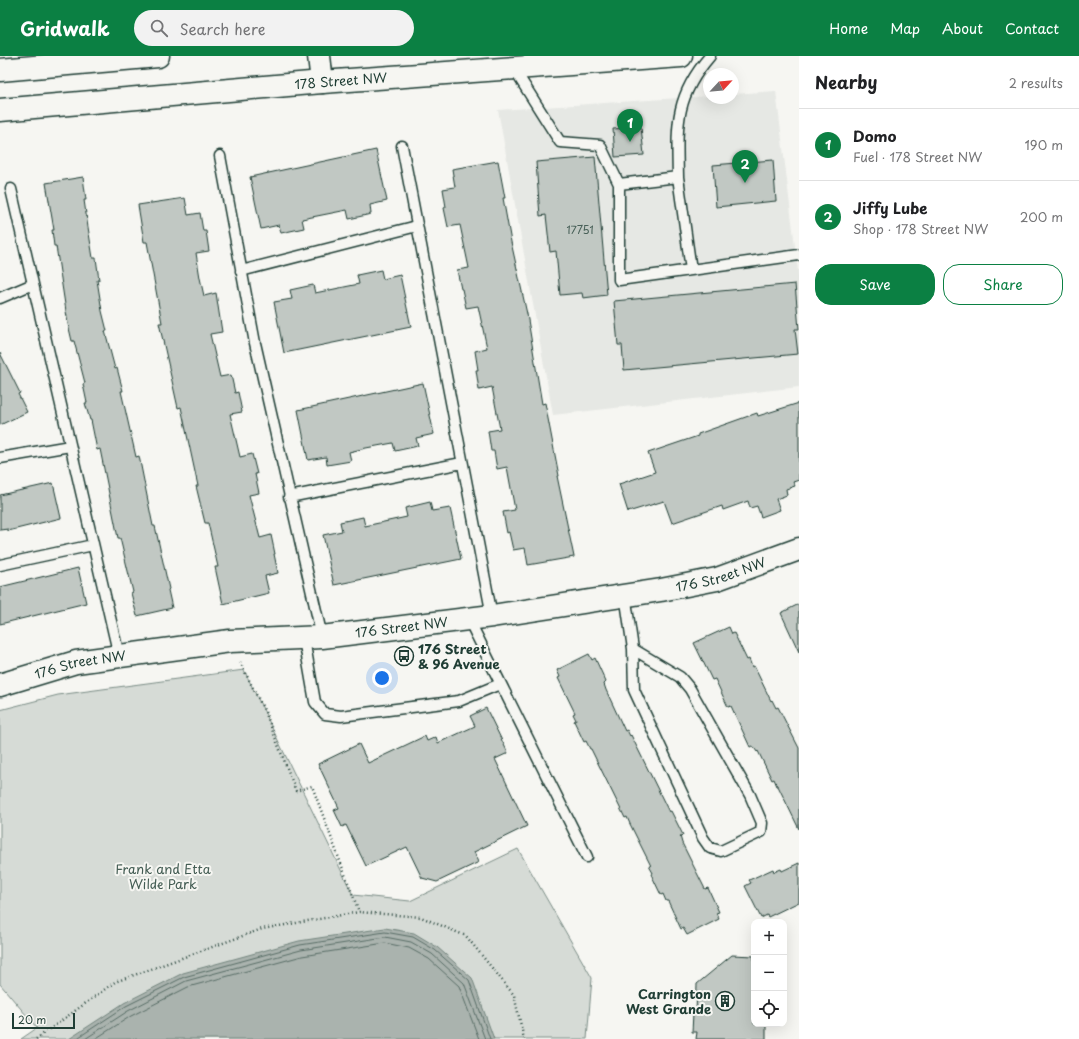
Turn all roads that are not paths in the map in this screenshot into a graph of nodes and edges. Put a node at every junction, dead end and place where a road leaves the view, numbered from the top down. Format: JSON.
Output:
{"nodes":[{"id":1,"x":158,"y":56,"type":"edge"},
{"id":2,"x":319,"y":56,"type":"edge"},
{"id":3,"x":681,"y":56,"type":"edge"},
{"id":4,"x":710,"y":56,"type":"edge"},
{"id":5,"x":514,"y":69,"type":"junction"},
{"id":6,"x":0,"y":70,"type":"edge"},
{"id":7,"x":322,"y":82,"type":"junction"},
{"id":8,"x":0,"y":110,"type":"edge"},
{"id":9,"x":402,"y":146,"type":"dead end"},
{"id":10,"x":220,"y":156,"type":"dead end"},
{"id":11,"x":678,"y":177,"type":"junction"},
{"id":12,"x":619,"y":184,"type":"junction"},
{"id":13,"x":11,"y":189,"type":"dead end"},
{"id":14,"x":417,"y":226,"type":"junction"},
{"id":15,"x":799,"y":255,"type":"edge"},
{"id":16,"x":691,"y":270,"type":"junction"},
{"id":17,"x":242,"y":272,"type":"junction"},
{"id":18,"x":33,"y":284,"type":"junction"},
{"id":19,"x":0,"y":298,"type":"edge"},
{"id":20,"x":70,"y":446,"type":"junction"},
{"id":21,"x":0,"y":458,"type":"edge"},
{"id":22,"x":462,"y":463,"type":"junction"},
{"id":23,"x":289,"y":497,"type":"junction"},
{"id":24,"x":93,"y":545,"type":"junction"},
{"id":25,"x":799,"y":549,"type":"edge"},
{"id":26,"x":0,"y":565,"type":"edge"},
{"id":27,"x":625,"y":594,"type":"junction"},
{"id":28,"x":492,"y":616,"type":"junction"},
{"id":29,"x":468,"y":618,"type":"junction"},
{"id":30,"x":313,"y":638,"type":"junction"},
{"id":31,"x":633,"y":649,"type":"junction"},
{"id":32,"x":119,"y":656,"type":"junction"},
{"id":33,"x":500,"y":684,"type":"junction"},
{"id":34,"x":0,"y":685,"type":"edge"},
{"id":35,"x":587,"y":857,"type":"dead end"}],
"edges":[{"from":1,"to":6,"type":"main road"},
{"from":2,"to":7,"type":"main road"},
{"from":3,"to":5,"type":"main road","name":"178 Street NW"},
{"from":4,"to":11,"type":"lane"},
{"from":5,"to":7,"type":"main road","name":"178 Street NW"},
{"from":5,"to":12,"type":"lane"},
{"from":7,"to":8,"type":"main road","name":"178 Street NW"},
{"from":9,"to":14,"type":"lane"},
{"from":10,"to":17,"type":"lane"},
{"from":11,"to":12,"type":"lane"},
{"from":11,"to":16,"type":"lane"},
{"from":12,"to":16,"type":"lane"},
{"from":13,"to":18,"type":"lane"},
{"from":14,"to":17,"type":"lane"},
{"from":14,"to":22,"type":"lane"},
{"from":15,"to":16,"type":"lane"},
{"from":17,"to":23,"type":"lane"},
{"from":18,"to":19,"type":"lane"},
{"from":18,"to":20,"type":"lane"},
{"from":20,"to":21,"type":"lane"},
{"from":20,"to":24,"type":"lane"},
{"from":22,"to":23,"type":"lane"},
{"from":22,"to":28,"type":"lane"},
{"from":23,"to":30,"type":"lane"},
{"from":24,"to":26,"type":"lane"},
{"from":24,"to":32,"type":"lane"},
{"from":25,"to":27,"type":"main road","name":"176 Street NW"},
{"from":27,"to":28,"type":"main road","name":"176 Street NW"},
{"from":27,"to":31,"type":"lane"},
{"from":28,"to":29,"type":"main road","name":"176 Street NW"},
{"from":29,"to":30,"type":"main road","name":"176 Street NW"},
{"from":29,"to":33,"type":"lane"},
{"from":30,"to":32,"type":"main road","name":"176 Street NW"},
{"from":30,"to":33,"type":"lane"},
{"from":31,"to":31,"type":"lane"},
{"from":32,"to":34,"type":"main road","name":"176 Street NW"},
{"from":33,"to":35,"type":"lane"}]}
